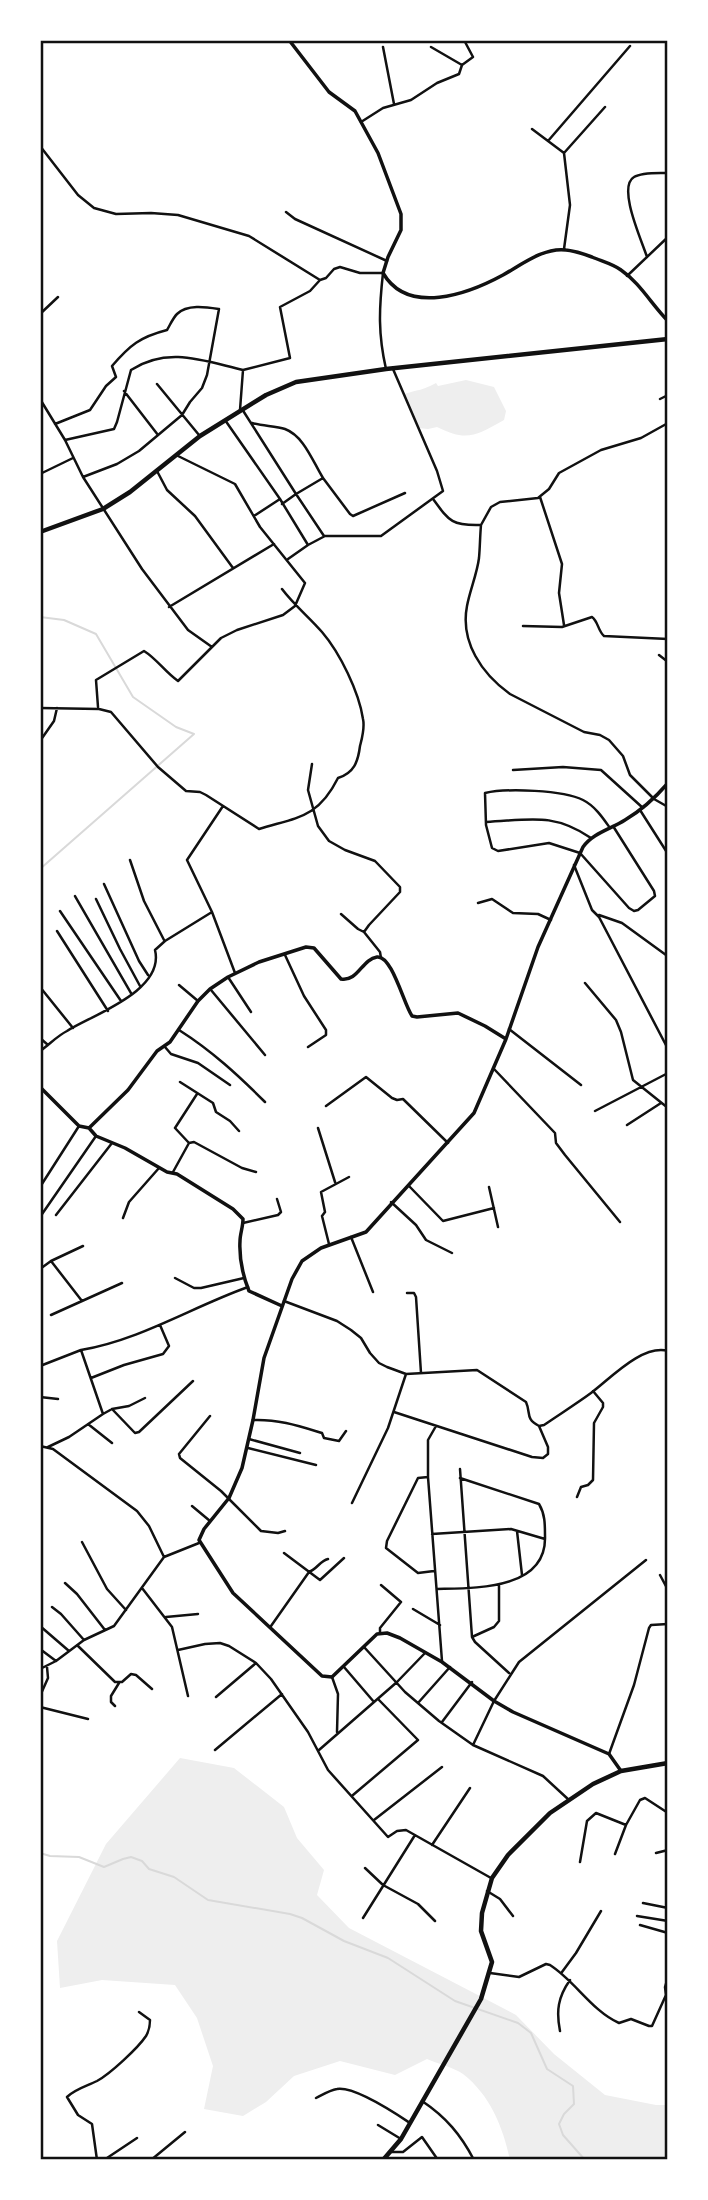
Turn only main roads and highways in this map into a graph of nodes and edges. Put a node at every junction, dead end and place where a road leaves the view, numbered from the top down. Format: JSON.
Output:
{"nodes":[{"id":1,"x":668,"y":339,"type":"edge"},
{"id":2,"x":40,"y":532,"type":"edge"},
{"id":3,"x":668,"y":1763,"type":"edge"},
{"id":4,"x":383,"y":2160,"type":"edge"}],
"edges":[{"from":1,"to":2,"type":"main road"},
{"from":3,"to":4,"type":"main road"}]}
